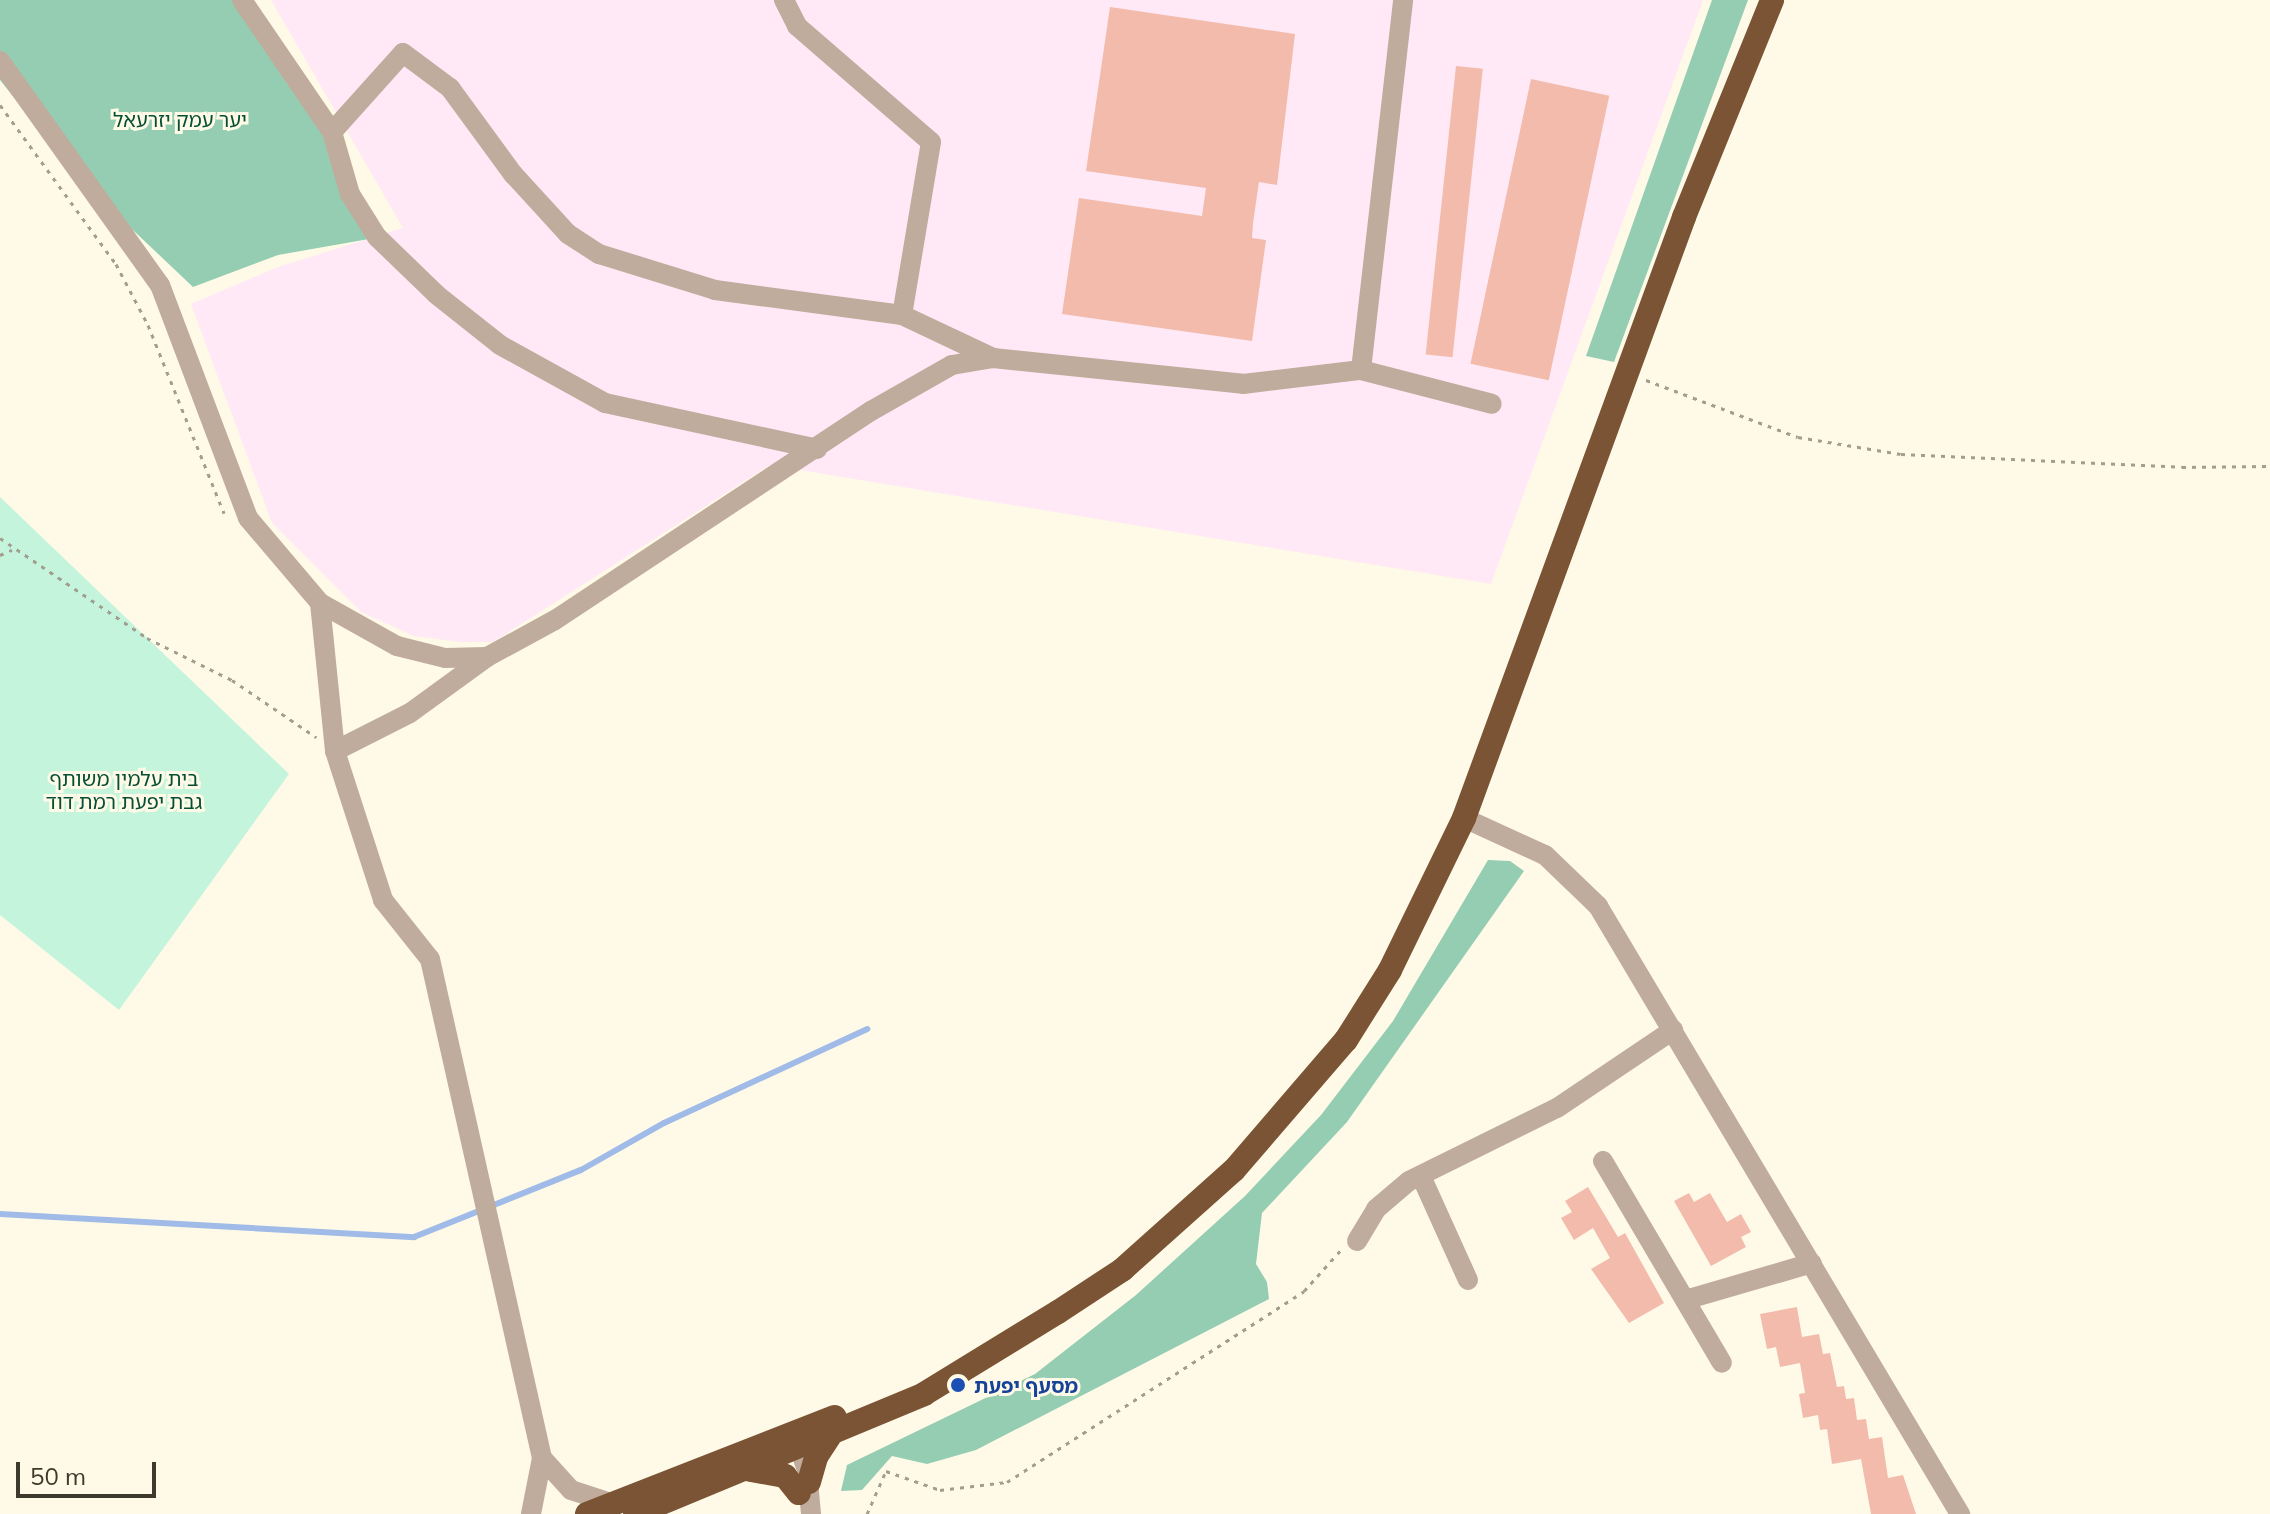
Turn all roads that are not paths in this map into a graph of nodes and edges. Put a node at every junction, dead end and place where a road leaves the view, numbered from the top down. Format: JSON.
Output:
{"nodes":[{"id":1,"x":242,"y":0,"type":"edge"},
{"id":2,"x":784,"y":0,"type":"edge"},
{"id":3,"x":1403,"y":0,"type":"edge"},
{"id":4,"x":1772,"y":0,"type":"edge"},
{"id":5,"x":0,"y":61,"type":"edge"},
{"id":6,"x":332,"y":132,"type":"junction"},
{"id":7,"x":902,"y":315,"type":"junction"},
{"id":8,"x":993,"y":358,"type":"junction"},
{"id":9,"x":1361,"y":370,"type":"junction"},
{"id":10,"x":1492,"y":404,"type":"dead end"},
{"id":11,"x":817,"y":449,"type":"junction"},
{"id":12,"x":320,"y":603,"type":"junction"},
{"id":13,"x":487,"y":657,"type":"junction"},
{"id":14,"x":335,"y":751,"type":"junction"},
{"id":15,"x":1464,"y":818,"type":"junction"},
{"id":16,"x":1673,"y":1030,"type":"junction"},
{"id":17,"x":1603,"y":1161,"type":"dead end"},
{"id":18,"x":1421,"y":1176,"type":"junction"},
{"id":19,"x":1357,"y":1241,"type":"road end"},
{"id":20,"x":1812,"y":1263,"type":"junction"},
{"id":21,"x":1468,"y":1280,"type":"dead end"},
{"id":22,"x":1685,"y":1300,"type":"junction"},
{"id":23,"x":1058,"y":1312,"type":"junction"},
{"id":24,"x":1722,"y":1363,"type":"dead end"},
{"id":25,"x":829,"y":1437,"type":"junction"},
{"id":26,"x":791,"y":1447,"type":"junction"},
{"id":27,"x":542,"y":1458,"type":"junction"},
{"id":28,"x":749,"y":1470,"type":"junction"},
{"id":29,"x":806,"y":1501,"type":"edge"},
{"id":30,"x":624,"y":1509,"type":"edge"},
{"id":31,"x":531,"y":1514,"type":"edge"},
{"id":32,"x":587,"y":1514,"type":"edge"},
{"id":33,"x":1960,"y":1514,"type":"edge"}],
"edges":[{"from":1,"to":6,"type":"street"},
{"from":2,"to":7,"type":"street"},
{"from":3,"to":9,"type":"street"},
{"from":4,"to":15,"type":"highway"},
{"from":5,"to":12,"type":"street"},
{"from":6,"to":7,"type":"street"},
{"from":6,"to":11,"type":"street"},
{"from":7,"to":8,"type":"street"},
{"from":8,"to":9,"type":"street"},
{"from":8,"to":11,"type":"street"},
{"from":9,"to":10,"type":"street"},
{"from":11,"to":13,"type":"street"},
{"from":12,"to":13,"type":"street"},
{"from":12,"to":14,"type":"street"},
{"from":13,"to":14,"type":"street"},
{"from":14,"to":27,"type":"street"},
{"from":15,"to":16,"type":"street"},
{"from":15,"to":23,"type":"highway"},
{"from":16,"to":18,"type":"street"},
{"from":16,"to":20,"type":"street"},
{"from":17,"to":22,"type":"street"},
{"from":18,"to":19,"type":"street"},
{"from":18,"to":21,"type":"street"},
{"from":20,"to":22,"type":"street"},
{"from":20,"to":33,"type":"street"},
{"from":22,"to":24,"type":"street"},
{"from":23,"to":25,"type":"highway"},
{"from":23,"to":26,"type":"highway"},
{"from":25,"to":26,"type":"highway"},
{"from":25,"to":29,"type":"highway"},
{"from":26,"to":28,"type":"highway"},
{"from":26,"to":29,"type":"street"},
{"from":26,"to":30,"type":"highway"},
{"from":27,"to":30,"type":"street"},
{"from":27,"to":31,"type":"street"},
{"from":28,"to":29,"type":"highway"},
{"from":28,"to":30,"type":"highway"},
{"from":30,"to":32,"type":"highway"}]}
